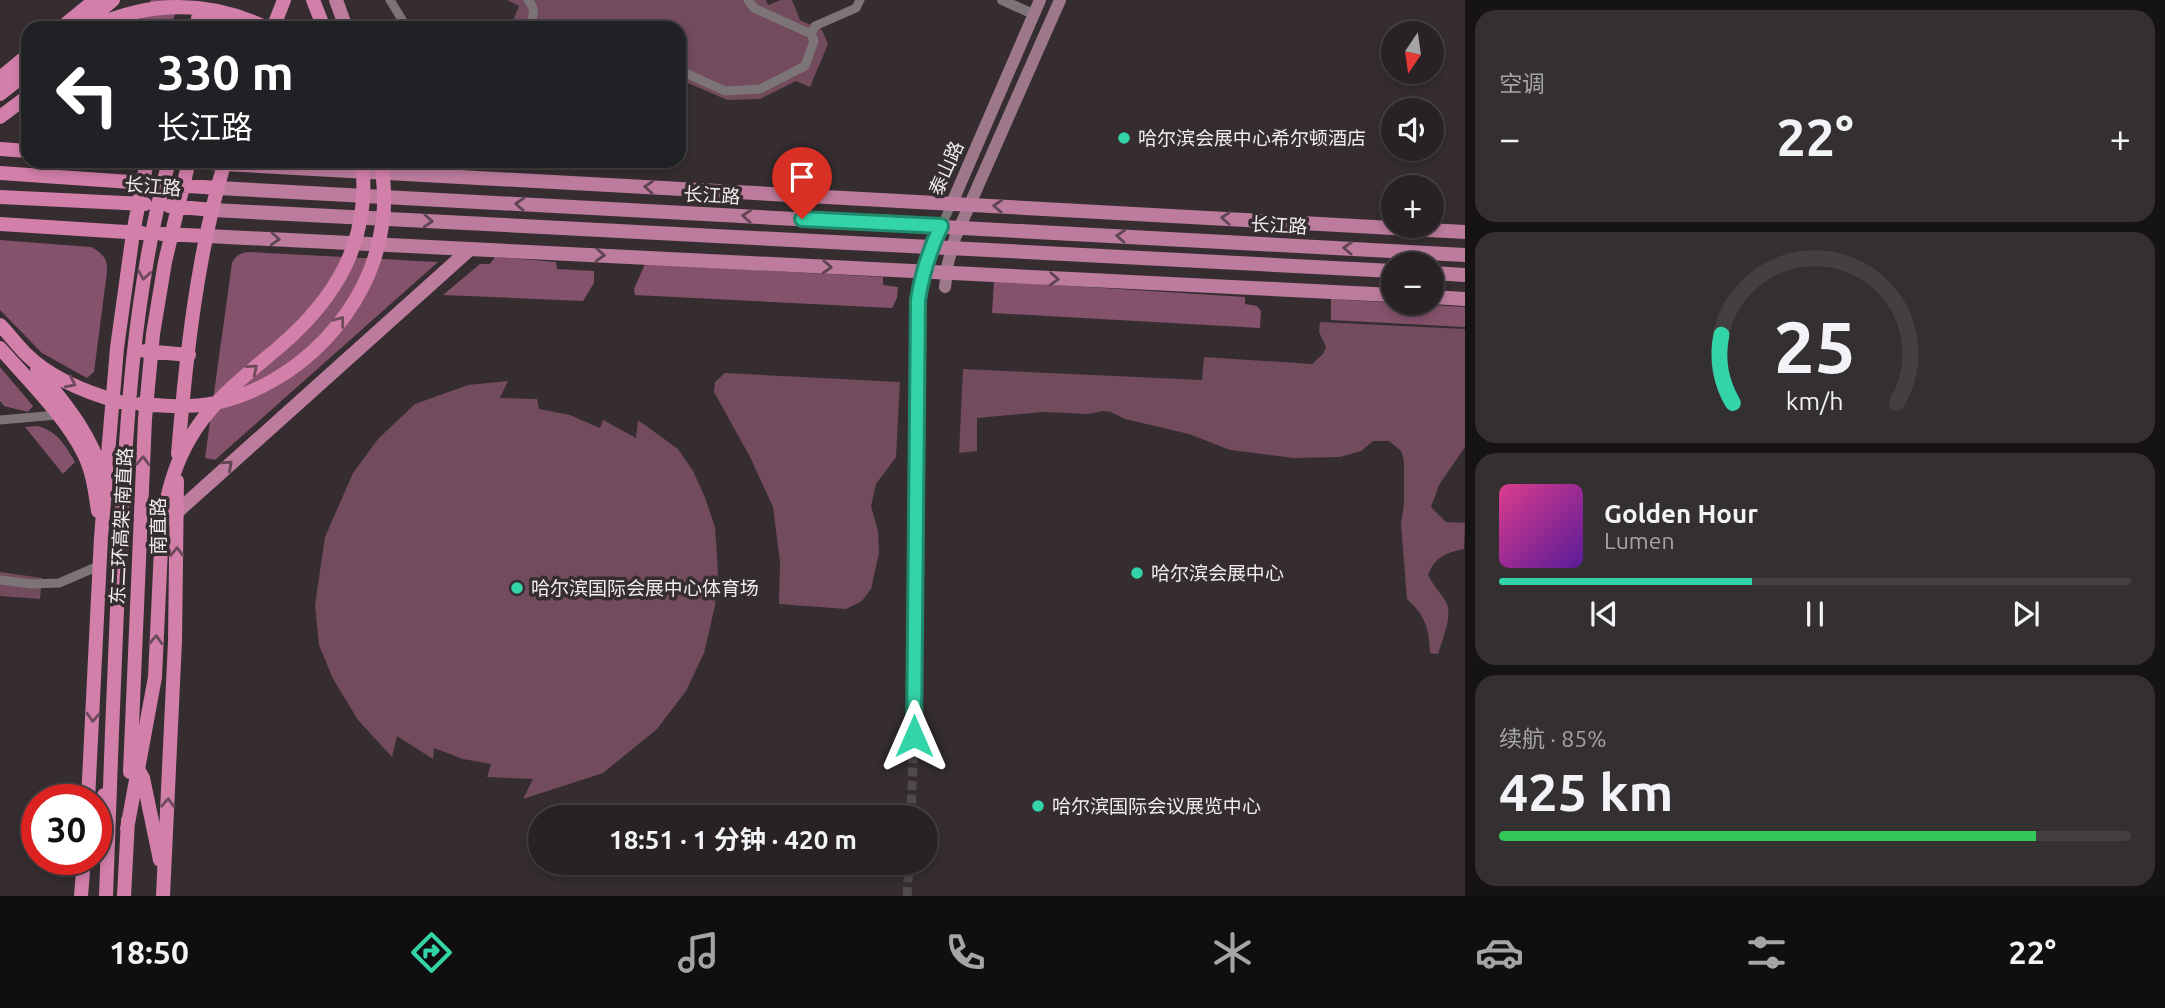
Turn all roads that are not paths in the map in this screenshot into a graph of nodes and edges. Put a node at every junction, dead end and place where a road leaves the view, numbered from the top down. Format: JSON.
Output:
{"nodes":[{"id":1,"x":95,"y":0,"type":"edge"},
{"id":2,"x":113,"y":0,"type":"edge"},
{"id":3,"x":137,"y":0,"type":"edge"},
{"id":4,"x":205,"y":0,"type":"edge"},
{"id":5,"x":222,"y":0,"type":"edge"},
{"id":6,"x":241,"y":0,"type":"edge"},
{"id":7,"x":284,"y":0,"type":"edge"},
{"id":8,"x":313,"y":0,"type":"edge"},
{"id":9,"x":335,"y":0,"type":"edge"},
{"id":10,"x":390,"y":0,"type":"edge"},
{"id":11,"x":528,"y":0,"type":"edge"},
{"id":12,"x":748,"y":0,"type":"edge"},
{"id":13,"x":860,"y":0,"type":"edge"},
{"id":14,"x":1002,"y":0,"type":"edge"},
{"id":15,"x":1040,"y":0,"type":"edge"},
{"id":16,"x":1060,"y":0,"type":"edge"},
{"id":17,"x":1033,"y":14,"type":"junction"},
{"id":18,"x":70,"y":21,"type":"edge"},
{"id":19,"x":88,"y":21,"type":"edge"},
{"id":20,"x":105,"y":21,"type":"edge"},
{"id":21,"x":121,"y":21,"type":"edge"},
{"id":22,"x":197,"y":21,"type":"edge"},
{"id":23,"x":214,"y":21,"type":"edge"},
{"id":24,"x":232,"y":21,"type":"edge"},
{"id":25,"x":252,"y":21,"type":"edge"},
{"id":26,"x":276,"y":21,"type":"edge"},
{"id":27,"x":321,"y":21,"type":"edge"},
{"id":28,"x":343,"y":21,"type":"edge"},
{"id":29,"x":403,"y":21,"type":"edge"},
{"id":30,"x":531,"y":21,"type":"edge"},
{"id":31,"x":811,"y":34,"type":"junction"},
{"id":32,"x":21,"y":61,"type":"edge"},
{"id":33,"x":686,"y":73,"type":"edge"},
{"id":34,"x":0,"y":78,"type":"edge"},
{"id":35,"x":21,"y":78,"type":"edge"},
{"id":36,"x":0,"y":94,"type":"edge"},
{"id":37,"x":21,"y":101,"type":"edge"},
{"id":38,"x":0,"y":117,"type":"edge"},
{"id":39,"x":0,"y":149,"type":"edge"},
{"id":40,"x":21,"y":150,"type":"edge"},
{"id":41,"x":145,"y":168,"type":"edge"},
{"id":42,"x":167,"y":168,"type":"edge"},
{"id":43,"x":187,"y":168,"type":"edge"},
{"id":44,"x":224,"y":168,"type":"edge"},
{"id":45,"x":320,"y":168,"type":"edge"},
{"id":46,"x":362,"y":168,"type":"edge"},
{"id":47,"x":381,"y":168,"type":"edge"},
{"id":48,"x":426,"y":168,"type":"edge"},
{"id":49,"x":454,"y":168,"type":"edge"},
{"id":50,"x":0,"y":173,"type":"edge"},
{"id":51,"x":433,"y":174,"type":"junction"},
{"id":52,"x":458,"y":176,"type":"junction"},
{"id":53,"x":142,"y":182,"type":"junction"},
{"id":54,"x":219,"y":188,"type":"junction"},
{"id":55,"x":0,"y":197,"type":"edge"},
{"id":56,"x":139,"y":203,"type":"junction"},
{"id":57,"x":952,"y":203,"type":"junction"},
{"id":58,"x":970,"y":204,"type":"junction"},
{"id":59,"x":213,"y":210,"type":"junction"},
{"id":60,"x":0,"y":224,"type":"edge"},
{"id":61,"x":941,"y":226,"type":"junction"},
{"id":62,"x":960,"y":228,"type":"junction"},
{"id":63,"x":1465,"y":232,"type":"edge"},
{"id":64,"x":133,"y":233,"type":"junction"},
{"id":65,"x":207,"y":236,"type":"junction"},
{"id":66,"x":931,"y":247,"type":"junction"},
{"id":67,"x":952,"y":248,"type":"junction"},
{"id":68,"x":470,"y":249,"type":"junction"},
{"id":69,"x":1465,"y":254,"type":"edge"},
{"id":70,"x":1381,"y":270,"type":"edge"},
{"id":71,"x":923,"y":272,"type":"junction"},
{"id":72,"x":1444,"y":274,"type":"edge"},
{"id":73,"x":1465,"y":275,"type":"edge"},
{"id":74,"x":946,"y":280,"type":"junction"},
{"id":75,"x":1381,"y":295,"type":"edge"},
{"id":76,"x":1444,"y":298,"type":"edge"},
{"id":77,"x":1465,"y":299,"type":"edge"},
{"id":78,"x":0,"y":325,"type":"edge"},
{"id":79,"x":0,"y":348,"type":"edge"},
{"id":80,"x":117,"y":348,"type":"junction"},
{"id":81,"x":189,"y":355,"type":"junction"},
{"id":82,"x":57,"y":415,"type":"junction"},
{"id":83,"x":0,"y":420,"type":"edge"},
{"id":84,"x":178,"y":511,"type":"junction"},
{"id":85,"x":101,"y":537,"type":"junction"},
{"id":86,"x":101,"y":565,"type":"junction"},
{"id":87,"x":0,"y":580,"type":"edge"},
{"id":88,"x":97,"y":637,"type":"junction"},
{"id":89,"x":175,"y":641,"type":"junction"},
{"id":90,"x":914,"y":736,"type":"tunnel mouth"},
{"id":91,"x":111,"y":757,"type":"junction"},
{"id":92,"x":89,"y":784,"type":"edge"},
{"id":93,"x":108,"y":784,"type":"edge"},
{"id":94,"x":127,"y":829,"type":"junction"},
{"id":95,"x":84,"y":875,"type":"edge"},
{"id":96,"x":164,"y":878,"type":"junction"},
{"id":97,"x":81,"y":896,"type":"edge"},
{"id":98,"x":106,"y":896,"type":"edge"},
{"id":99,"x":124,"y":896,"type":"edge"},
{"id":100,"x":163,"y":896,"type":"edge"}],
"edges":[{"from":1,"to":18,"type":"highway"},
{"from":2,"to":19,"type":"highway"},
{"from":3,"to":21,"type":"highway"},
{"from":4,"to":22,"type":"highway"},
{"from":5,"to":23,"type":"highway"},
{"from":6,"to":24,"type":"highway"},
{"from":7,"to":26,"type":"highway"},
{"from":8,"to":27,"type":"highway"},
{"from":9,"to":28,"type":"main road"},
{"from":10,"to":29,"type":"street"},
{"from":11,"to":30,"type":"street"},
{"from":12,"to":31,"type":"street"},
{"from":13,"to":31,"type":"street"},
{"from":14,"to":17,"type":"street"},
{"from":15,"to":17,"type":"main road","name":"泰山路"},
{"from":16,"to":58,"type":"main road","name":"泰山路"},
{"from":17,"to":57,"type":"main road","name":"泰山路"},
{"from":20,"to":25,"type":"highway"},
{"from":31,"to":33,"type":"street"},
{"from":32,"to":34,"type":"highway"},
{"from":35,"to":36,"type":"highway"},
{"from":37,"to":38,"type":"highway"},
{"from":39,"to":40,"type":"highway"},
{"from":41,"to":53,"type":"highway"},
{"from":42,"to":91,"type":"highway","name":"东二环高架-南直路","one_way":true},
{"from":94,"to":43,"type":"highway","name":"东二环高架-南直路","one_way":true},
{"from":44,"to":54,"type":"highway","name":"南直路"},
{"from":45,"to":51,"type":"main road"},
{"from":94,"to":46,"type":"highway","one_way":true},
{"from":78,"to":47,"type":"highway","one_way":true},
{"from":48,"to":51,"type":"main road"},
{"from":49,"to":52,"type":"street"},
{"from":50,"to":53,"type":"highway","name":"长江路"},
{"from":51,"to":52,"type":"main road"},
{"from":57,"to":52,"type":"main road","one_way":true},
{"from":53,"to":54,"type":"highway","name":"长江路"},
{"from":53,"to":56,"type":"highway"},
{"from":54,"to":59,"type":"highway","name":"南直路"},
{"from":61,"to":54,"type":"main road","name":"长江路","one_way":true},
{"from":55,"to":56,"type":"highway","name":"长江路"},
{"from":56,"to":59,"type":"highway","name":"长江路"},
{"from":56,"to":64,"type":"highway"},
{"from":57,"to":58,"type":"main road"},
{"from":57,"to":61,"type":"street","name":"泰山路"},
{"from":58,"to":62,"type":"main road","name":"泰山路"},
{"from":63,"to":58,"type":"main road","one_way":true},
{"from":59,"to":65,"type":"highway","name":"南直路"},
{"from":59,"to":66,"type":"main road","name":"长江路","one_way":true},
{"from":60,"to":64,"type":"highway"},
{"from":61,"to":62,"type":"main road","name":"长江路"},
{"from":61,"to":66,"type":"street","name":"泰山路"},
{"from":62,"to":67,"type":"main road","name":"泰山路"},
{"from":69,"to":62,"type":"main road","name":"长江路","one_way":true},
{"from":64,"to":65,"type":"highway"},
{"from":64,"to":80,"type":"highway"},
{"from":65,"to":68,"type":"main road","one_way":true},
{"from":65,"to":81,"type":"highway","name":"南直路"},
{"from":66,"to":67,"type":"main road","name":"长江路"},
{"from":66,"to":71,"type":"street","name":"泰山路"},
{"from":67,"to":70,"type":"main road","name":"长江路"},
{"from":67,"to":74,"type":"main road","name":"泰山路"},
{"from":68,"to":71,"type":"main road","one_way":true},
{"from":84,"to":68,"type":"main road","one_way":true},
{"from":71,"to":74,"type":"main road"},
{"from":71,"to":90,"type":"street","name":"泰山路"},
{"from":72,"to":73,"type":"main road"},
{"from":74,"to":75,"type":"main road","one_way":true},
{"from":76,"to":77,"type":"main road"},
{"from":78,"to":91,"type":"highway"},
{"from":79,"to":82,"type":"highway"},
{"from":80,"to":81,"type":"highway"},
{"from":80,"to":85,"type":"highway"},
{"from":81,"to":84,"type":"highway","name":"南直路"},
{"from":82,"to":83,"type":"street"},
{"from":82,"to":85,"type":"highway"},
{"from":89,"to":84,"type":"highway","name":"南直路","one_way":true},
{"from":85,"to":86,"type":"highway"},
{"from":86,"to":87,"type":"street"},
{"from":86,"to":88,"type":"highway"},
{"from":88,"to":89,"type":"highway"},
{"from":88,"to":92,"type":"highway","one_way":true},
{"from":96,"to":89,"type":"highway","name":"南直路","one_way":true},
{"from":91,"to":98,"type":"highway","name":"东二环高架-南直路"},
{"from":93,"to":96,"type":"highway"},
{"from":94,"to":99,"type":"highway","name":"东二环高架-南直路"},
{"from":95,"to":97,"type":"highway"},
{"from":96,"to":100,"type":"highway","name":"南直路"}]}
